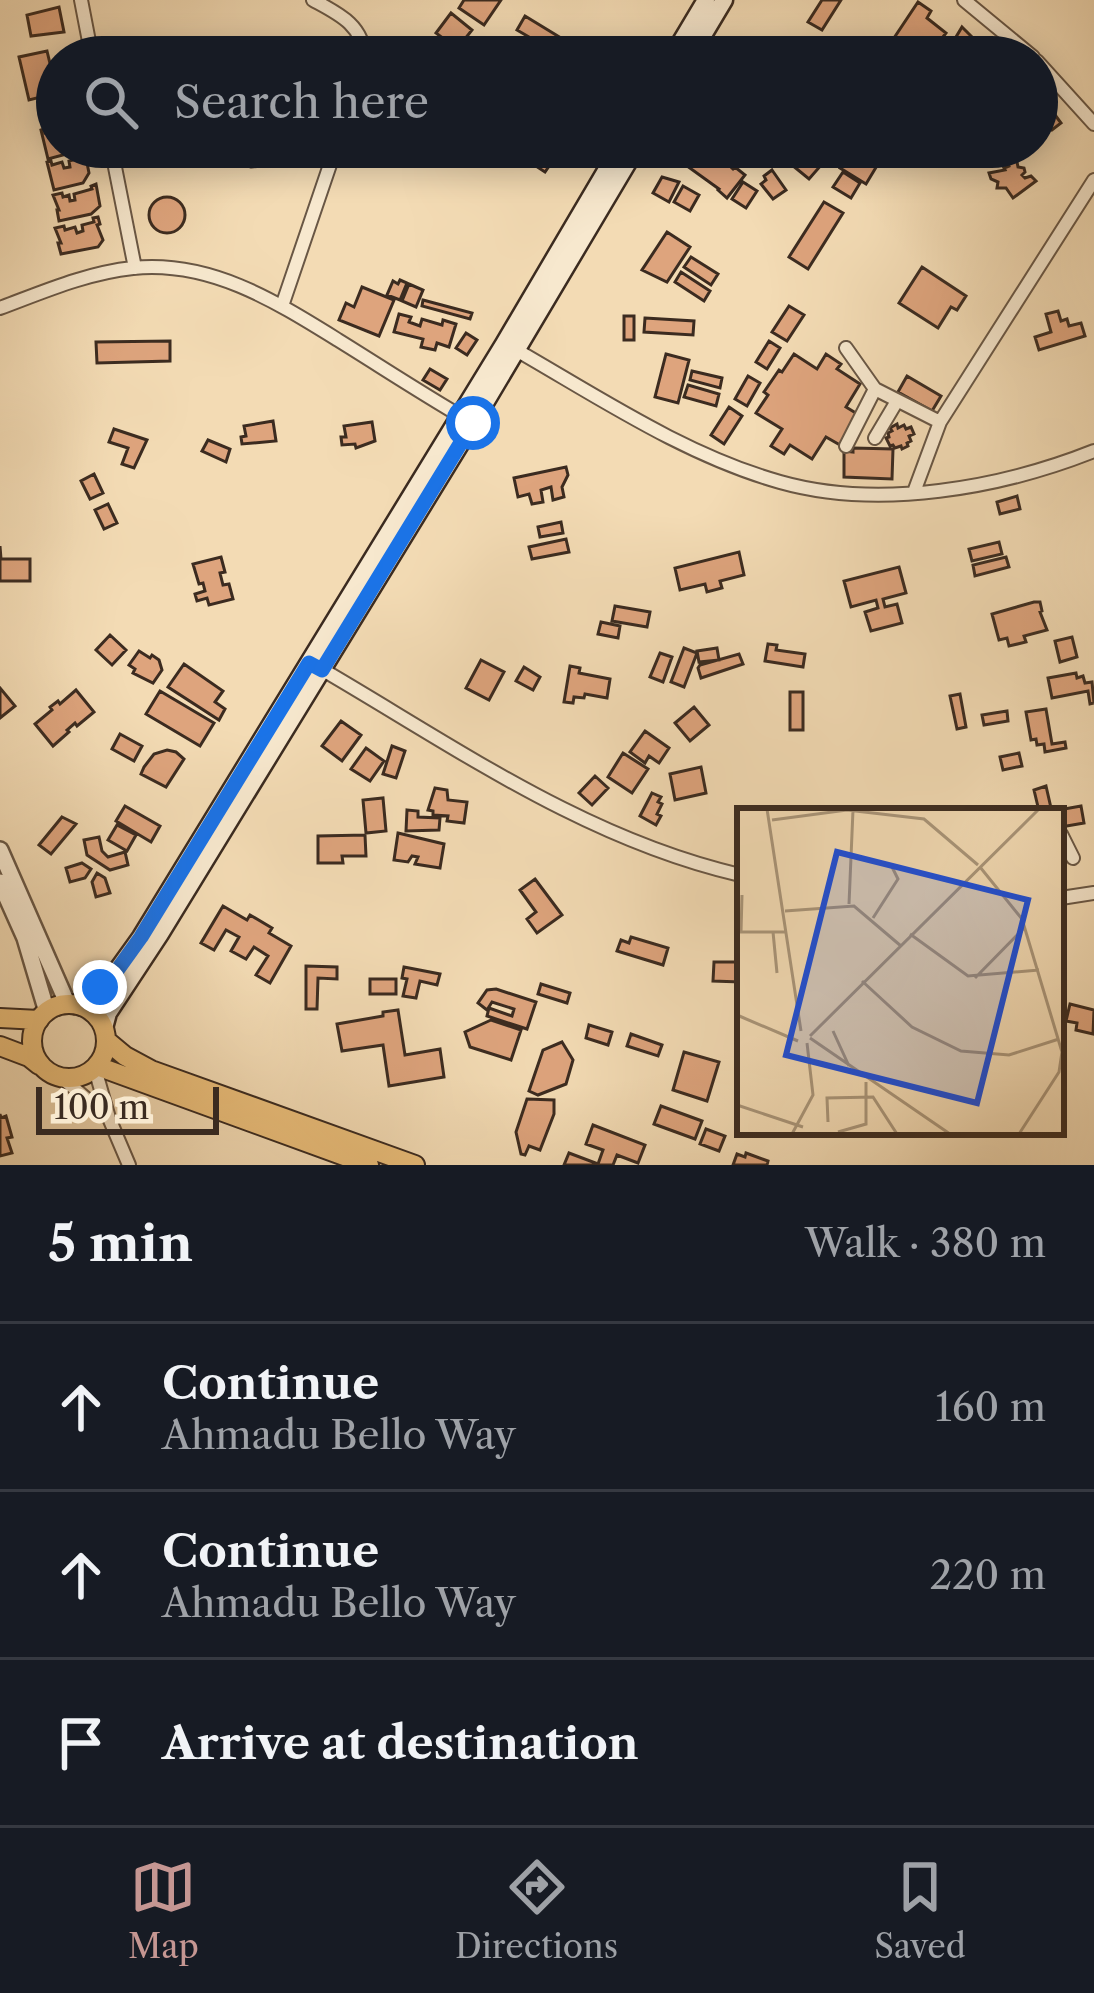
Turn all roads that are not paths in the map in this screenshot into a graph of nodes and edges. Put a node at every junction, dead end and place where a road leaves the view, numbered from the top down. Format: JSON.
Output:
{"nodes":[{"id":1,"x":81,"y":0,"type":"edge"},
{"id":2,"x":313,"y":0,"type":"edge"},
{"id":3,"x":706,"y":0,"type":"edge"},
{"id":4,"x":724,"y":0,"type":"edge"},
{"id":5,"x":964,"y":0,"type":"edge"},
{"id":6,"x":88,"y":36,"type":"edge"},
{"id":7,"x":359,"y":36,"type":"edge"},
{"id":8,"x":685,"y":36,"type":"edge"},
{"id":9,"x":703,"y":36,"type":"edge"},
{"id":10,"x":1007,"y":36,"type":"edge"},
{"id":11,"x":1058,"y":84,"type":"edge"},
{"id":12,"x":1094,"y":124,"type":"edge"},
{"id":13,"x":115,"y":168,"type":"edge"},
{"id":14,"x":329,"y":168,"type":"edge"},
{"id":15,"x":608,"y":168,"type":"edge"},
{"id":16,"x":624,"y":168,"type":"edge"},
{"id":17,"x":1094,"y":180,"type":"edge"},
{"id":18,"x":135,"y":268,"type":"junction"},
{"id":19,"x":282,"y":305,"type":"junction"},
{"id":20,"x":0,"y":308,"type":"edge"},
{"id":21,"x":510,"y":347,"type":"junction"},
{"id":22,"x":846,"y":348,"type":"dead end"},
{"id":23,"x":875,"y":389,"type":"junction"},
{"id":24,"x":897,"y":401,"type":"junction"},
{"id":25,"x":466,"y":419,"type":"junction"},
{"id":26,"x":940,"y":422,"type":"junction"},
{"id":27,"x":875,"y":438,"type":"dead end"},
{"id":28,"x":846,"y":446,"type":"dead end"},
{"id":29,"x":1094,"y":451,"type":"edge"},
{"id":30,"x":914,"y":492,"type":"junction"},
{"id":31,"x":315,"y":666,"type":"junction"},
{"id":32,"x":263,"y":752,"type":"junction"},
{"id":33,"x":1064,"y":841,"type":"edge"},
{"id":34,"x":0,"y":850,"type":"edge"},
{"id":35,"x":1072,"y":858,"type":"dead end"},
{"id":36,"x":737,"y":874,"type":"edge"},
{"id":37,"x":0,"y":883,"type":"edge"},
{"id":38,"x":1094,"y":893,"type":"edge"},
{"id":39,"x":1064,"y":898,"type":"edge"},
{"id":40,"x":72,"y":1005,"type":"junction"},
{"id":41,"x":43,"y":1016,"type":"junction"},
{"id":42,"x":0,"y":1018,"type":"edge"},
{"id":43,"x":105,"y":1034,"type":"junction"},
{"id":44,"x":0,"y":1046,"type":"edge"},
{"id":45,"x":96,"y":1067,"type":"junction"},
{"id":46,"x":53,"y":1074,"type":"junction"},
{"id":47,"x":110,"y":1118,"type":"junction"},
{"id":48,"x":129,"y":1165,"type":"edge"},
{"id":49,"x":369,"y":1165,"type":"edge"},
{"id":50,"x":415,"y":1165,"type":"edge"}],
"edges":[{"from":1,"to":6,"type":"street"},
{"from":2,"to":7,"type":"street"},
{"from":3,"to":8,"type":"main road"},
{"from":4,"to":9,"type":"main road"},
{"from":5,"to":10,"type":"street"},
{"from":11,"to":12,"type":"street"},
{"from":13,"to":18,"type":"street"},
{"from":14,"to":19,"type":"street"},
{"from":15,"to":21,"type":"main road"},
{"from":16,"to":21,"type":"main road"},
{"from":17,"to":26,"type":"street"},
{"from":18,"to":19,"type":"street"},
{"from":18,"to":20,"type":"street"},
{"from":19,"to":25,"type":"street"},
{"from":21,"to":25,"type":"main road"},
{"from":21,"to":30,"type":"street"},
{"from":22,"to":23,"type":"street"},
{"from":23,"to":24,"type":"street"},
{"from":23,"to":28,"type":"street"},
{"from":24,"to":26,"type":"street"},
{"from":24,"to":27,"type":"street"},
{"from":25,"to":31,"type":"main road"},
{"from":26,"to":30,"type":"street"},
{"from":29,"to":30,"type":"street"},
{"from":31,"to":32,"type":"main road"},
{"from":31,"to":36,"type":"street"},
{"from":32,"to":40,"type":"main road"},
{"from":32,"to":43,"type":"main road"},
{"from":33,"to":35,"type":"street"},
{"from":34,"to":40,"type":"street"},
{"from":37,"to":41,"type":"street"},
{"from":38,"to":39,"type":"street"},
{"from":40,"to":41,"type":"main road"},
{"from":40,"to":43,"type":"main road"},
{"from":41,"to":42,"type":"main road"},
{"from":41,"to":46,"type":"main road"},
{"from":43,"to":45,"type":"main road"},
{"from":43,"to":50,"type":"main road"},
{"from":44,"to":46,"type":"main road"},
{"from":45,"to":46,"type":"main road"},
{"from":45,"to":47,"type":"street"},
{"from":45,"to":49,"type":"main road"},
{"from":46,"to":47,"type":"street"},
{"from":47,"to":48,"type":"street"}]}
